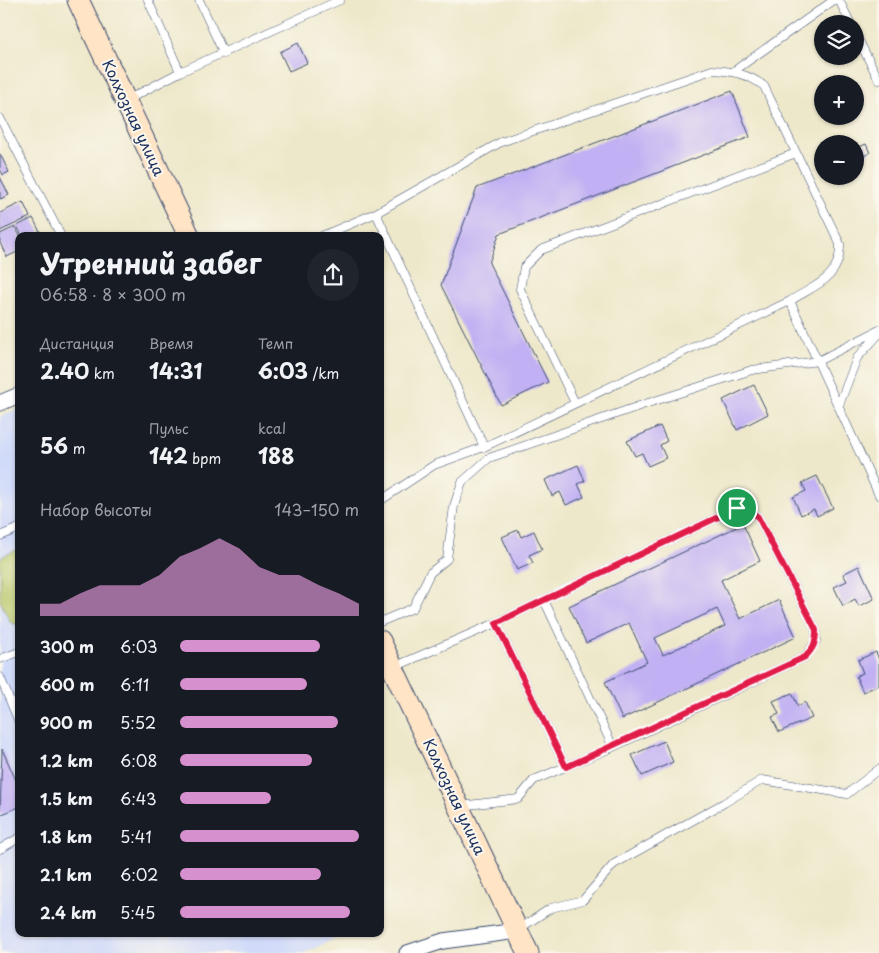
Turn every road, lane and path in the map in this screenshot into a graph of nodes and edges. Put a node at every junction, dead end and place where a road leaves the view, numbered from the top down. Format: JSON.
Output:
{"nodes":[{"id":1,"x":78,"y":0,"type":"edge"},
{"id":2,"x":148,"y":0,"type":"edge"},
{"id":3,"x":199,"y":0,"type":"edge"},
{"id":4,"x":340,"y":0,"type":"edge"},
{"id":5,"x":834,"y":0,"type":"edge"},
{"id":6,"x":838,"y":0,"type":"edge"},
{"id":7,"x":846,"y":15,"type":"edge"},
{"id":8,"x":864,"y":51,"type":"edge"},
{"id":9,"x":224,"y":54,"type":"junction"},
{"id":10,"x":734,"y":71,"type":"junction"},
{"id":11,"x":180,"y":72,"type":"junction"},
{"id":12,"x":879,"y":80,"type":"edge"},
{"id":13,"x":125,"y":100,"type":"junction"},
{"id":14,"x":0,"y":118,"type":"edge"},
{"id":15,"x":796,"y":153,"type":"junction"},
{"id":16,"x":376,"y":213,"type":"junction"},
{"id":17,"x":59,"y":232,"type":"edge"},
{"id":18,"x":187,"y":232,"type":"edge"},
{"id":19,"x":331,"y":232,"type":"edge"},
{"id":20,"x":790,"y":301,"type":"junction"},
{"id":21,"x":879,"y":332,"type":"edge"},
{"id":22,"x":818,"y":361,"type":"junction"},
{"id":23,"x":15,"y":397,"type":"edge"},
{"id":24,"x":0,"y":403,"type":"edge"},
{"id":25,"x":575,"y":403,"type":"junction"},
{"id":26,"x":839,"y":405,"type":"junction"},
{"id":27,"x":484,"y":447,"type":"junction"},
{"id":28,"x":879,"y":495,"type":"edge"},
{"id":29,"x":384,"y":499,"type":"edge"},
{"id":30,"x":15,"y":530,"type":"edge"},
{"id":31,"x":0,"y":536,"type":"edge"},
{"id":32,"x":544,"y":600,"type":"junction"},
{"id":33,"x":384,"y":620,"type":"edge"},
{"id":34,"x":496,"y":623,"type":"junction"},
{"id":35,"x":384,"y":649,"type":"edge"},
{"id":36,"x":15,"y":653,"type":"edge"},
{"id":37,"x":0,"y":659,"type":"edge"},
{"id":38,"x":393,"y":668,"type":"junction"},
{"id":39,"x":0,"y":676,"type":"edge"},
{"id":40,"x":15,"y":712,"type":"edge"},
{"id":41,"x":613,"y":747,"type":"junction"},
{"id":42,"x":566,"y":767,"type":"junction"},
{"id":43,"x":879,"y":769,"type":"edge"},
{"id":44,"x":458,"y":806,"type":"junction"},
{"id":45,"x":15,"y":840,"type":"edge"},
{"id":46,"x":0,"y":849,"type":"edge"},
{"id":47,"x":518,"y":931,"type":"junction"},
{"id":48,"x":407,"y":953,"type":"edge"},
{"id":49,"x":528,"y":953,"type":"edge"}],
"edges":[{"from":1,"to":13,"type":"main road","name":"Колхозная улица"},
{"from":2,"to":11,"type":"lane"},
{"from":3,"to":9,"type":"lane"},
{"from":4,"to":9,"type":"lane"},
{"from":5,"to":10,"type":"lane"},
{"from":6,"to":7,"type":"lane"},
{"from":8,"to":12,"type":"lane"},
{"from":9,"to":11,"type":"lane"},
{"from":10,"to":15,"type":"lane"},
{"from":10,"to":16,"type":"lane"},
{"from":11,"to":13,"type":"lane"},
{"from":13,"to":18,"type":"main road","name":"Колхозная улица"},
{"from":14,"to":17,"type":"lane"},
{"from":15,"to":20,"type":"lane"},
{"from":15,"to":25,"type":"lane"},
{"from":16,"to":19,"type":"lane"},
{"from":16,"to":27,"type":"lane"},
{"from":20,"to":22,"type":"lane"},
{"from":20,"to":25,"type":"lane"},
{"from":21,"to":22,"type":"lane"},
{"from":21,"to":26,"type":"lane"},
{"from":22,"to":26,"type":"lane"},
{"from":22,"to":33,"type":"lane"},
{"from":23,"to":24,"type":"street"},
{"from":25,"to":27,"type":"lane"},
{"from":26,"to":28,"type":"lane"},
{"from":27,"to":29,"type":"lane"},
{"from":30,"to":31,"type":"lane"},
{"from":32,"to":34,"type":"lane"},
{"from":32,"to":41,"type":"lane"},
{"from":32,"to":41,"type":"lane"},
{"from":34,"to":38,"type":"lane"},
{"from":34,"to":42,"type":"lane"},
{"from":35,"to":38,"type":"main road","name":"Колхозная улица"},
{"from":36,"to":37,"type":"lane"},
{"from":38,"to":44,"type":"main road","name":"Колхозная улица"},
{"from":39,"to":40,"type":"lane"},
{"from":41,"to":42,"type":"lane"},
{"from":42,"to":44,"type":"lane"},
{"from":43,"to":47,"type":"lane"},
{"from":44,"to":47,"type":"main road","name":"Колхозная улица"},
{"from":45,"to":46,"type":"lane"},
{"from":47,"to":48,"type":"street"},
{"from":47,"to":49,"type":"main road","name":"Колхозная улица"}]}
